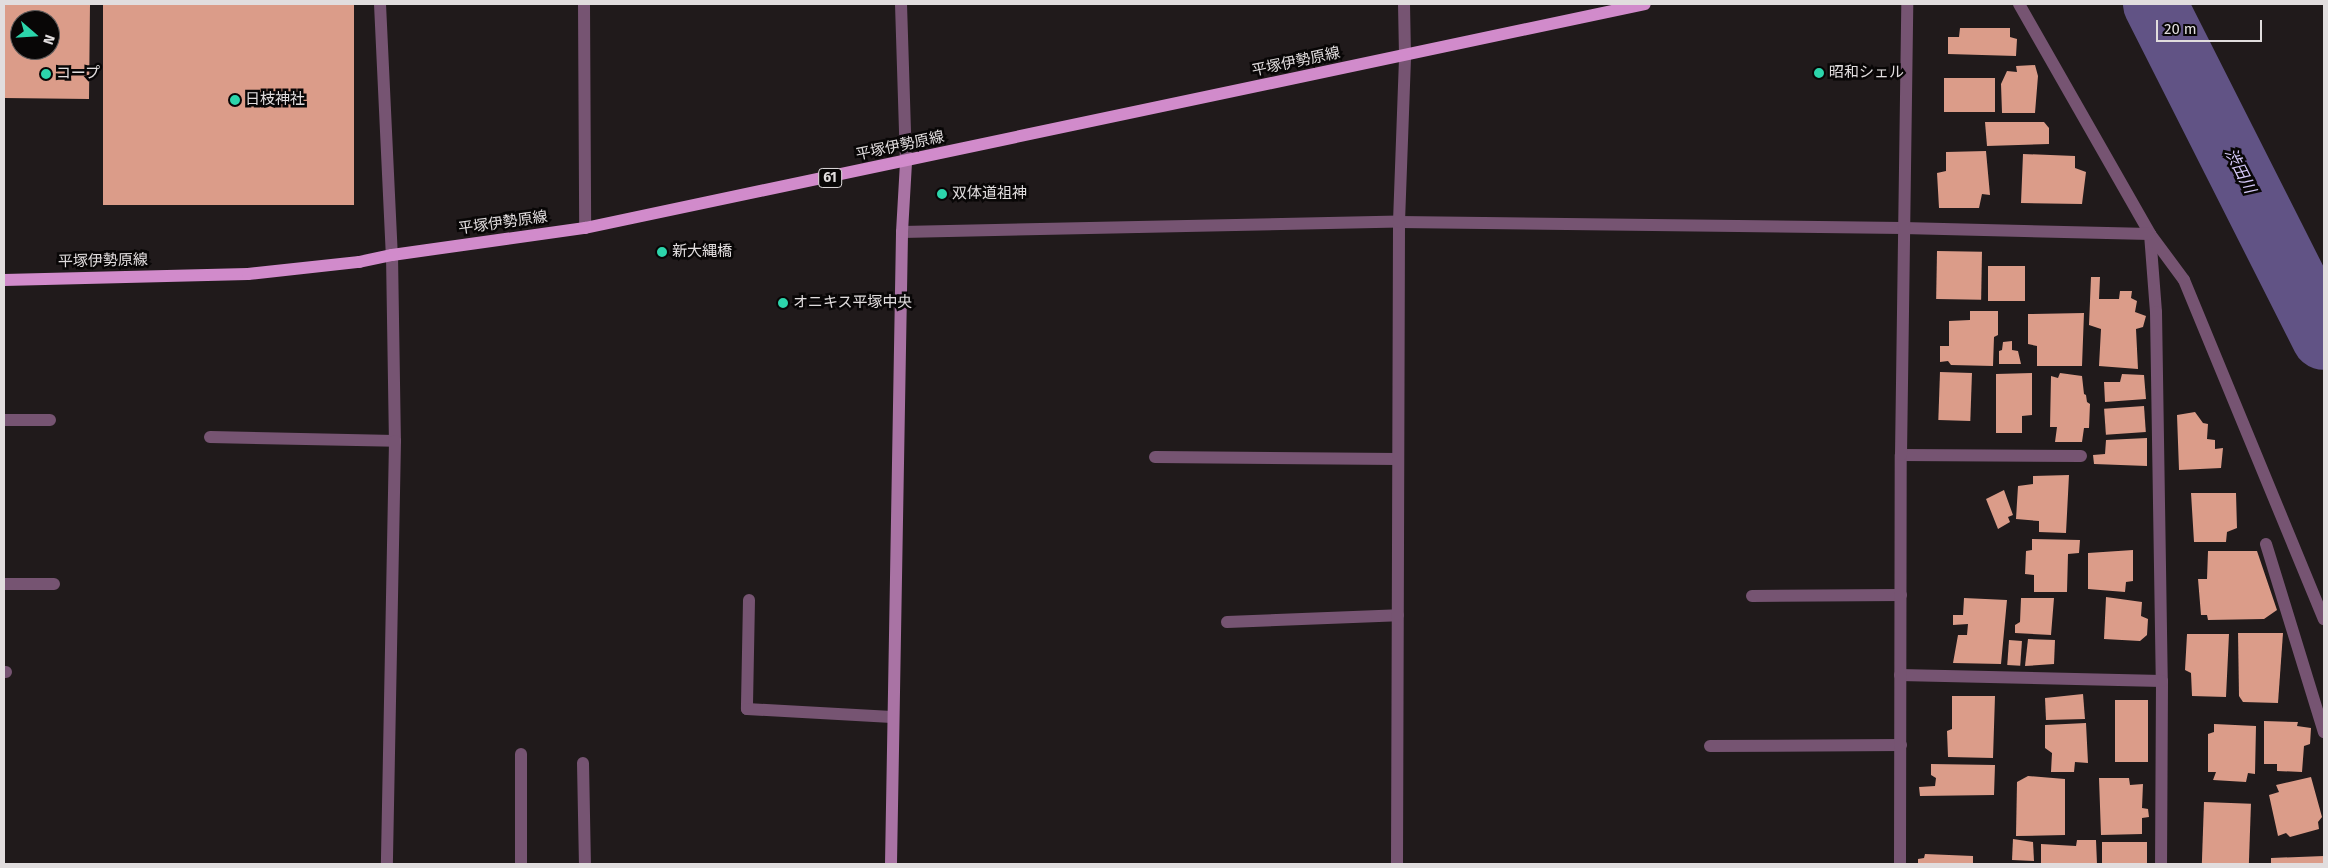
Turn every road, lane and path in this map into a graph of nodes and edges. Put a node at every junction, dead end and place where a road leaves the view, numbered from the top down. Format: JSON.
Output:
{"nodes":[{"id":1,"x":380,"y":4,"type":"edge"},
{"id":2,"x":584,"y":4,"type":"edge"},
{"id":3,"x":901,"y":4,"type":"edge"},
{"id":4,"x":1404,"y":4,"type":"edge"},
{"id":5,"x":1645,"y":4,"type":"edge"},
{"id":6,"x":1907,"y":4,"type":"edge"},
{"id":7,"x":2019,"y":4,"type":"edge"},
{"id":8,"x":1405,"y":56,"type":"junction"},
{"id":9,"x":906,"y":162,"type":"junction"},
{"id":10,"x":1399,"y":222,"type":"junction"},
{"id":11,"x":585,"y":228,"type":"junction"},
{"id":12,"x":1903,"y":228,"type":"junction"},
{"id":13,"x":902,"y":232,"type":"junction"},
{"id":14,"x":2150,"y":234,"type":"junction"},
{"id":15,"x":392,"y":255,"type":"junction"},
{"id":16,"x":4,"y":280,"type":"edge"},
{"id":17,"x":4,"y":420,"type":"edge"},
{"id":18,"x":50,"y":420,"type":"dead end"},
{"id":19,"x":210,"y":437,"type":"dead end"},
{"id":20,"x":395,"y":442,"type":"junction"},
{"id":21,"x":1901,"y":455,"type":"junction"},
{"id":22,"x":2081,"y":456,"type":"dead end"},
{"id":23,"x":1156,"y":457,"type":"dead end"},
{"id":24,"x":1398,"y":460,"type":"junction"},
{"id":25,"x":2266,"y":544,"type":"dead end"},
{"id":26,"x":4,"y":584,"type":"edge"},
{"id":27,"x":54,"y":584,"type":"dead end"},
{"id":28,"x":1900,"y":595,"type":"junction"},
{"id":29,"x":1752,"y":596,"type":"dead end"},
{"id":30,"x":749,"y":600,"type":"dead end"},
{"id":31,"x":1398,"y":615,"type":"junction"},
{"id":32,"x":2324,"y":619,"type":"edge"},
{"id":33,"x":1228,"y":622,"type":"dead end"},
{"id":34,"x":1900,"y":675,"type":"junction"},
{"id":35,"x":2162,"y":681,"type":"junction"},
{"id":36,"x":892,"y":718,"type":"junction"},
{"id":37,"x":2324,"y":732,"type":"edge"},
{"id":38,"x":1900,"y":745,"type":"junction"},
{"id":39,"x":1710,"y":746,"type":"dead end"},
{"id":40,"x":521,"y":754,"type":"dead end"},
{"id":41,"x":583,"y":763,"type":"dead end"},
{"id":42,"x":387,"y":864,"type":"edge"},
{"id":43,"x":521,"y":864,"type":"edge"},
{"id":44,"x":585,"y":864,"type":"edge"},
{"id":45,"x":891,"y":864,"type":"edge"},
{"id":46,"x":1397,"y":864,"type":"edge"},
{"id":47,"x":1900,"y":864,"type":"edge"},
{"id":48,"x":2161,"y":864,"type":"edge"}],
"edges":[{"from":1,"to":15,"type":"street"},
{"from":2,"to":11,"type":"street"},
{"from":3,"to":9,"type":"street"},
{"from":4,"to":8,"type":"street"},
{"from":5,"to":8,"type":"main road","name":"平塚伊勢原線","number":"61"},
{"from":6,"to":12,"type":"street"},
{"from":7,"to":14,"type":"street"},
{"from":8,"to":9,"type":"main road","name":"平塚伊勢原線","number":"61"},
{"from":8,"to":10,"type":"street"},
{"from":9,"to":11,"type":"main road","name":"平塚伊勢原線","number":"61"},
{"from":9,"to":13,"type":"street"},
{"from":10,"to":12,"type":"street"},
{"from":10,"to":13,"type":"street"},
{"from":10,"to":24,"type":"street"},
{"from":11,"to":15,"type":"main road","name":"平塚伊勢原線","number":"61"},
{"from":12,"to":14,"type":"street"},
{"from":12,"to":21,"type":"street"},
{"from":13,"to":36,"type":"street"},
{"from":14,"to":32,"type":"street"},
{"from":14,"to":35,"type":"street"},
{"from":15,"to":16,"type":"main road","name":"平塚伊勢原線","number":"61"},
{"from":15,"to":20,"type":"street"},
{"from":17,"to":18,"type":"street"},
{"from":19,"to":20,"type":"street"},
{"from":20,"to":42,"type":"street"},
{"from":21,"to":22,"type":"street"},
{"from":21,"to":28,"type":"street"},
{"from":23,"to":24,"type":"street"},
{"from":24,"to":31,"type":"street"},
{"from":25,"to":37,"type":"street"},
{"from":26,"to":27,"type":"street"},
{"from":28,"to":29,"type":"street"},
{"from":28,"to":34,"type":"street"},
{"from":30,"to":36,"type":"street"},
{"from":31,"to":33,"type":"street"},
{"from":31,"to":46,"type":"street"},
{"from":34,"to":35,"type":"street"},
{"from":34,"to":38,"type":"street"},
{"from":35,"to":48,"type":"street"},
{"from":36,"to":45,"type":"street"},
{"from":38,"to":39,"type":"street"},
{"from":38,"to":47,"type":"street"},
{"from":40,"to":43,"type":"street"},
{"from":41,"to":44,"type":"street"}]}
